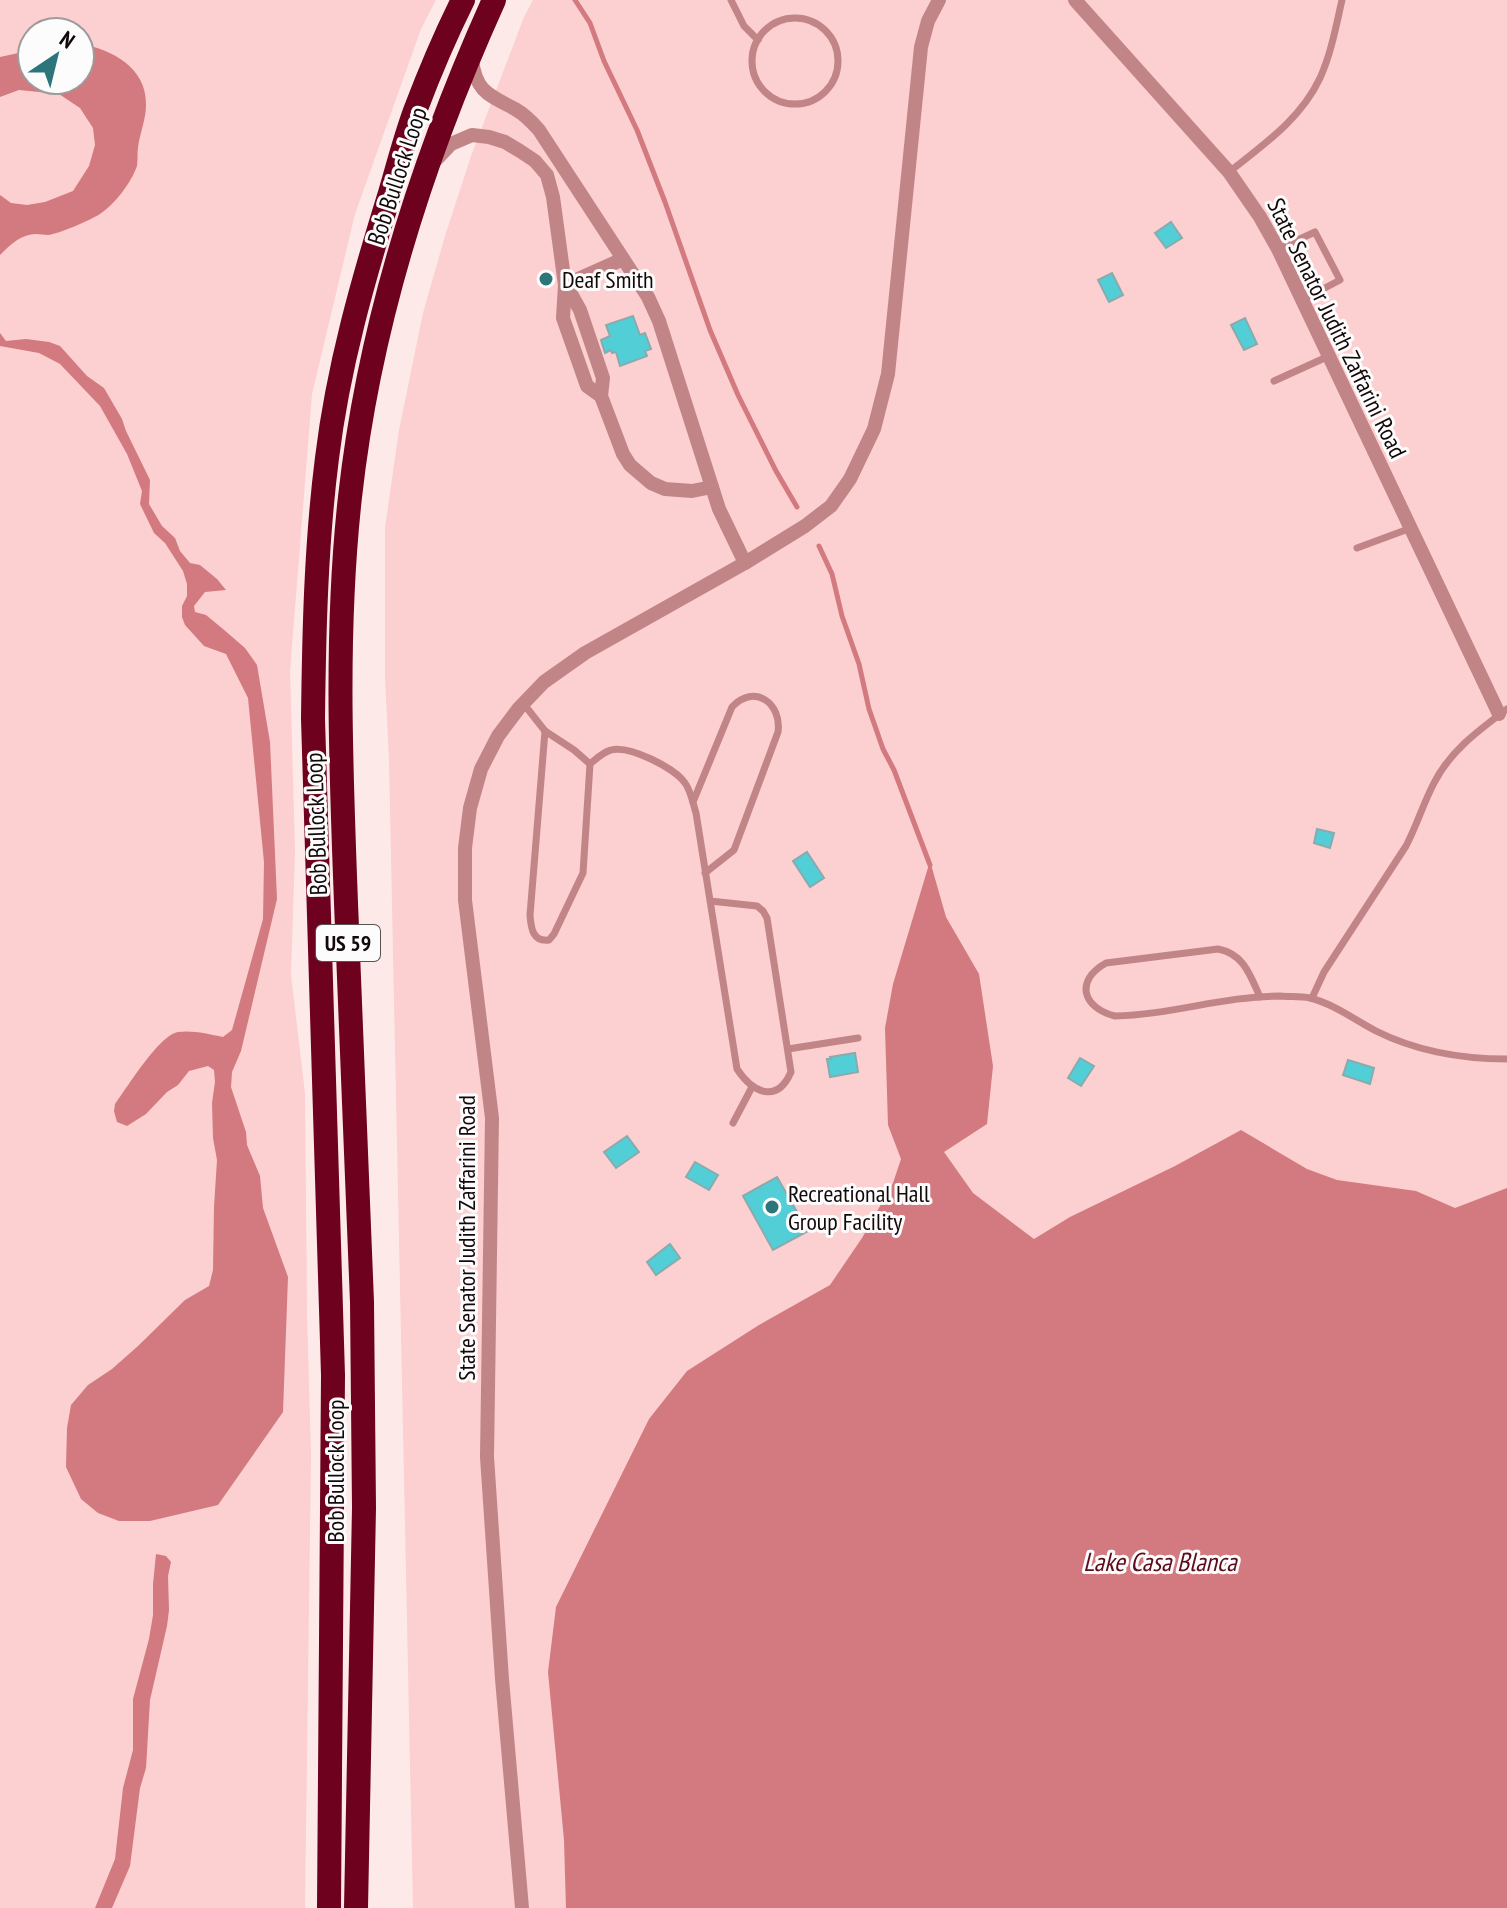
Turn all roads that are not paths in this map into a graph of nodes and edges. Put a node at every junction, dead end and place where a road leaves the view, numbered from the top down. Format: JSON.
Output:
{"nodes":[{"id":1,"x":463,"y":0,"type":"edge"},
{"id":2,"x":494,"y":0,"type":"edge"},
{"id":3,"x":731,"y":0,"type":"edge"},
{"id":4,"x":939,"y":0,"type":"edge"},
{"id":5,"x":1075,"y":0,"type":"edge"},
{"id":6,"x":1342,"y":0,"type":"edge"},
{"id":7,"x":758,"y":40,"type":"junction"},
{"id":8,"x":470,"y":52,"type":"junction"},
{"id":9,"x":425,"y":172,"type":"junction"},
{"id":10,"x":1229,"y":172,"type":"junction"},
{"id":11,"x":1278,"y":249,"type":"junction"},
{"id":12,"x":623,"y":259,"type":"junction"},
{"id":13,"x":565,"y":285,"type":"junction"},
{"id":14,"x":1302,"y":300,"type":"junction"},
{"id":15,"x":1329,"y":356,"type":"junction"},
{"id":16,"x":1274,"y":381,"type":"dead end"},
{"id":17,"x":712,"y":487,"type":"junction"},
{"id":18,"x":1411,"y":528,"type":"junction"},
{"id":19,"x":1357,"y":548,"type":"dead end"},
{"id":20,"x":745,"y":563,"type":"junction"},
{"id":21,"x":523,"y":703,"type":"junction"},
{"id":22,"x":1503,"y":712,"type":"edge"},
{"id":23,"x":545,"y":731,"type":"junction"},
{"id":24,"x":590,"y":764,"type":"junction"},
{"id":25,"x":693,"y":802,"type":"junction"},
{"id":26,"x":705,"y":873,"type":"junction"},
{"id":27,"x":710,"y":901,"type":"junction"},
{"id":28,"x":1260,"y":997,"type":"junction"},
{"id":29,"x":1312,"y":998,"type":"junction"},
{"id":30,"x":858,"y":1038,"type":"dead end"},
{"id":31,"x":788,"y":1049,"type":"junction"},
{"id":32,"x":1507,"y":1059,"type":"edge"},
{"id":33,"x":752,"y":1087,"type":"junction"},
{"id":34,"x":733,"y":1123,"type":"dead end"},
{"id":35,"x":329,"y":1908,"type":"edge"},
{"id":36,"x":356,"y":1908,"type":"edge"},
{"id":37,"x":522,"y":1908,"type":"edge"}],
"edges":[{"from":1,"to":35,"type":"highway","name":"Bob Bullock Loop","number":"US 59"},
{"from":2,"to":8,"type":"highway","name":"Bob Bullock Loop","number":"US 59"},
{"from":3,"to":7,"type":"lane"},
{"from":4,"to":20,"type":"street","name":"State Senator Judith Zaffarini Road"},
{"from":5,"to":10,"type":"street","name":"State Senator Judith Zaffarini Road"},
{"from":6,"to":10,"type":"lane"},
{"from":7,"to":7,"type":"lane"},
{"from":8,"to":9,"type":"highway","name":"Bob Bullock Loop","number":"US 59"},
{"from":8,"to":12,"type":"street"},
{"from":9,"to":13,"type":"street"},
{"from":9,"to":36,"type":"highway","name":"Bob Bullock Loop","number":"US 59"},
{"from":10,"to":11,"type":"street","name":"State Senator Judith Zaffarini Road"},
{"from":11,"to":14,"type":"street","name":"State Senator Judith Zaffarini Road"},
{"from":11,"to":14,"type":"lane"},
{"from":12,"to":13,"type":"street"},
{"from":12,"to":17,"type":"street"},
{"from":13,"to":17,"type":"street"},
{"from":14,"to":15,"type":"street","name":"State Senator Judith Zaffarini Road"},
{"from":15,"to":16,"type":"lane"},
{"from":15,"to":18,"type":"street","name":"State Senator Judith Zaffarini Road"},
{"from":17,"to":20,"type":"street"},
{"from":18,"to":19,"type":"lane"},
{"from":18,"to":22,"type":"street","name":"State Senator Judith Zaffarini Road"},
{"from":20,"to":21,"type":"street","name":"State Senator Judith Zaffarini Road"},
{"from":21,"to":23,"type":"lane"},
{"from":21,"to":37,"type":"street","name":"State Senator Judith Zaffarini Road"},
{"from":22,"to":29,"type":"lane"},
{"from":23,"to":24,"type":"lane"},
{"from":23,"to":24,"type":"lane"},
{"from":24,"to":25,"type":"lane"},
{"from":25,"to":26,"type":"lane"},
{"from":25,"to":26,"type":"lane"},
{"from":26,"to":27,"type":"lane"},
{"from":27,"to":31,"type":"lane"},
{"from":27,"to":33,"type":"lane"},
{"from":28,"to":28,"type":"lane"},
{"from":28,"to":29,"type":"lane"},
{"from":29,"to":32,"type":"lane"},
{"from":30,"to":31,"type":"lane"},
{"from":31,"to":33,"type":"lane"},
{"from":33,"to":34,"type":"lane"}]}
